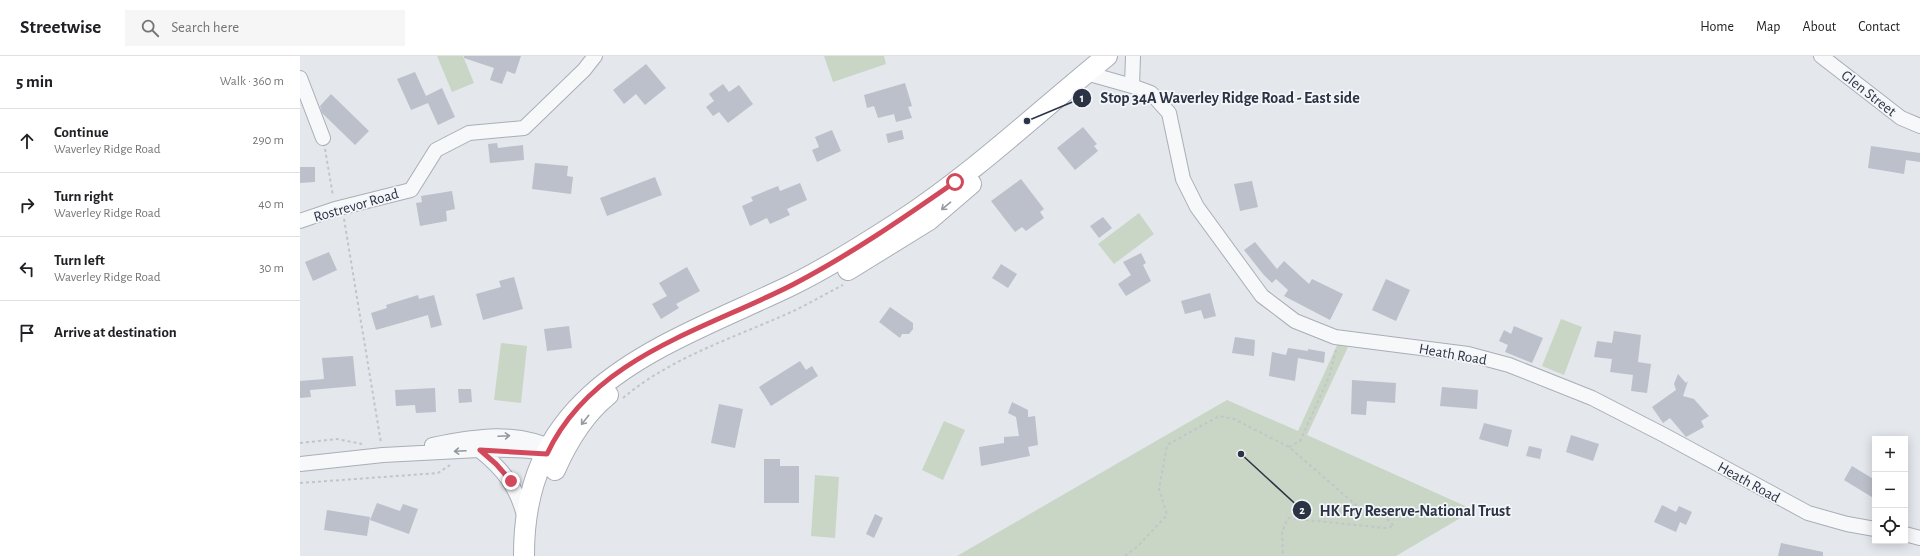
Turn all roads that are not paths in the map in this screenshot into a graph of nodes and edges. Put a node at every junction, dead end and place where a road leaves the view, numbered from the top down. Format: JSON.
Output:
{"nodes":[{"id":1,"x":595,"y":56,"type":"edge"},
{"id":2,"x":1107,"y":56,"type":"edge"},
{"id":3,"x":1133,"y":56,"type":"edge"},
{"id":4,"x":1821,"y":56,"type":"edge"},
{"id":5,"x":1086,"y":73,"type":"junction"},
{"id":6,"x":300,"y":78,"type":"edge"},
{"id":7,"x":1132,"y":86,"type":"junction"},
{"id":8,"x":1920,"y":126,"type":"edge"},
{"id":9,"x":323,"y":138,"type":"road end"},
{"id":10,"x":300,"y":221,"type":"edge"},
{"id":11,"x":480,"y":450,"type":"junction"},
{"id":12,"x":555,"y":453,"type":"junction"},
{"id":13,"x":383,"y":455,"type":"junction"},
{"id":14,"x":300,"y":464,"type":"edge"},
{"id":15,"x":526,"y":524,"type":"junction"},
{"id":16,"x":1872,"y":528,"type":"edge"},
{"id":17,"x":1908,"y":535,"type":"edge"},
{"id":18,"x":1920,"y":538,"type":"edge"},
{"id":19,"x":524,"y":556,"type":"edge"},
{"id":20,"x":535,"y":556,"type":"edge"}],
"edges":[{"from":1,"to":10,"type":"street","name":"Rostrevor Road"},
{"from":2,"to":5,"type":"main road"},
{"from":3,"to":7,"type":"street"},
{"from":4,"to":8,"type":"street","name":"Glen Street"},
{"from":5,"to":7,"type":"street","name":"Heath Road"},
{"from":5,"to":12,"type":"main road"},
{"from":6,"to":9,"type":"street"},
{"from":7,"to":16,"type":"street","name":"Heath Road"},
{"from":11,"to":12,"type":"street"},
{"from":11,"to":13,"type":"street","one_way":true},
{"from":11,"to":15,"type":"street"},
{"from":13,"to":12,"type":"street","one_way":true},
{"from":12,"to":15,"type":"main road"},
{"from":12,"to":20,"type":"main road"},
{"from":13,"to":14,"type":"street"},
{"from":15,"to":19,"type":"main road"},
{"from":17,"to":18,"type":"street"}]}
